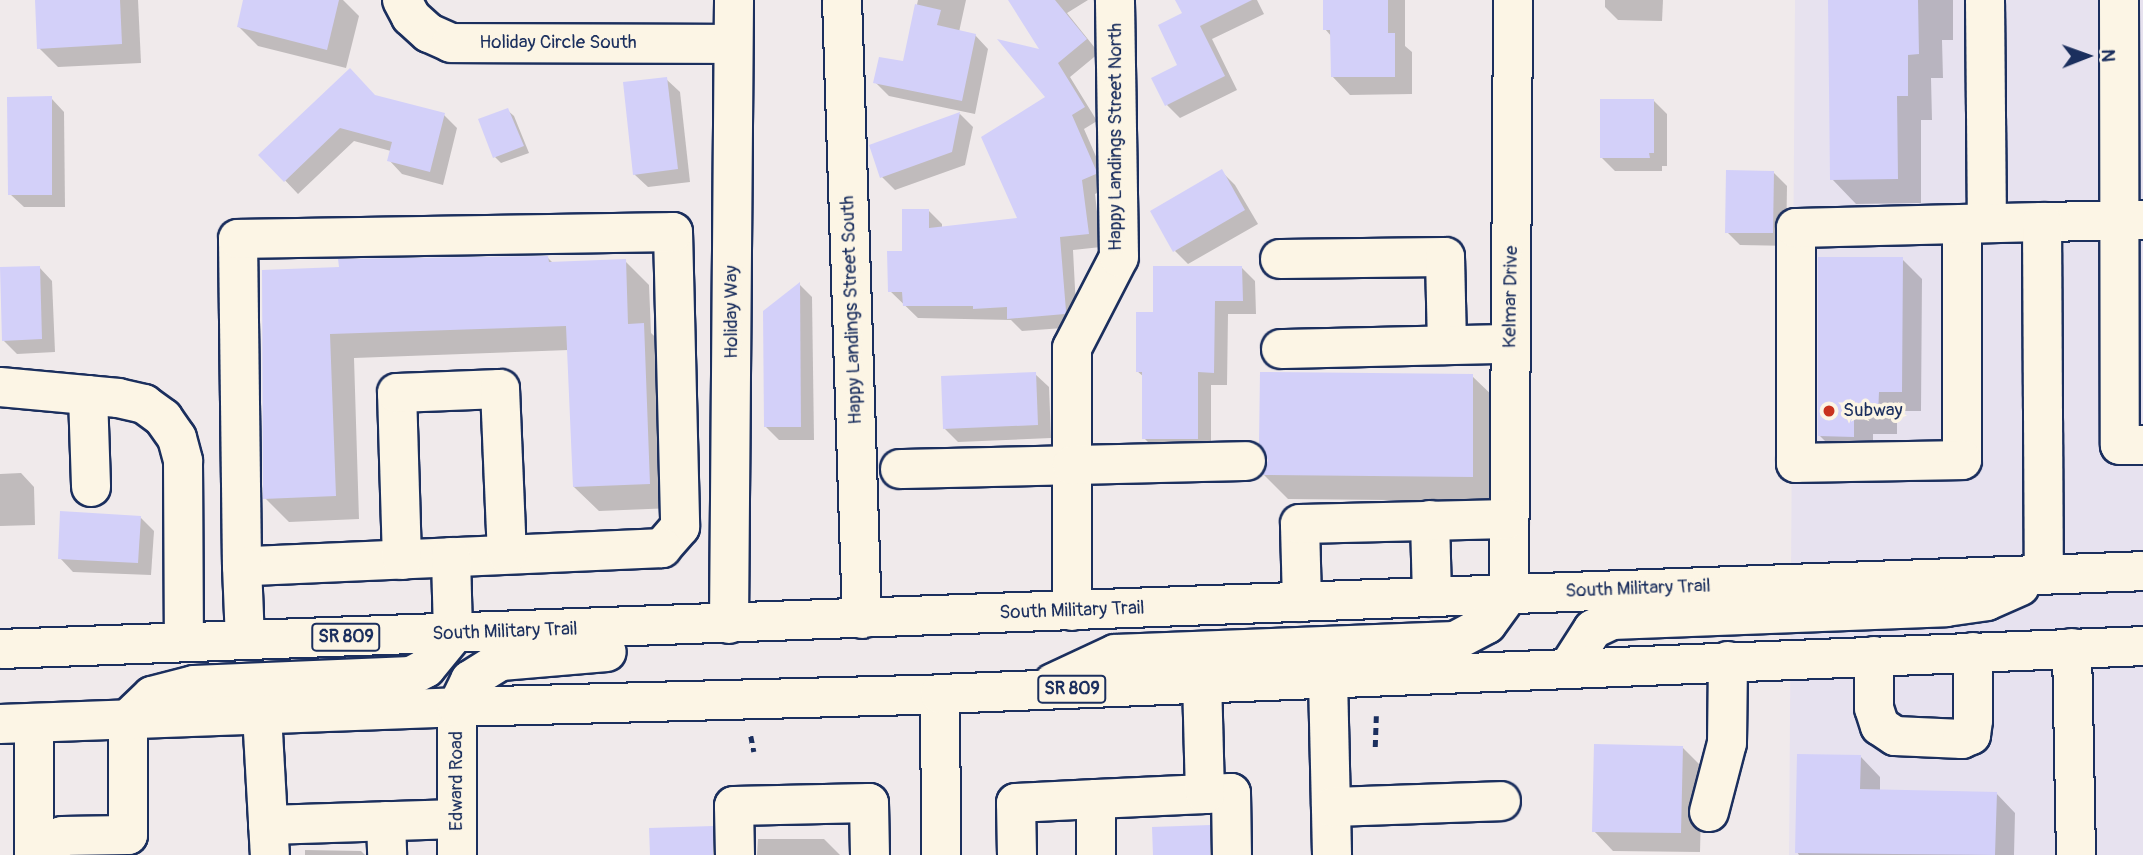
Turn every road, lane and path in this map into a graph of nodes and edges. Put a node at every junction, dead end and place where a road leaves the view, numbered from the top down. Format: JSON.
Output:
{"nodes":[{"id":1,"x":402,"y":0,"type":"edge"},
{"id":2,"x":734,"y":0,"type":"edge"},
{"id":3,"x":842,"y":0,"type":"edge"},
{"id":4,"x":1115,"y":0,"type":"edge"},
{"id":5,"x":1513,"y":0,"type":"edge"},
{"id":6,"x":1984,"y":0,"type":"edge"},
{"id":7,"x":2119,"y":0,"type":"edge"},
{"id":8,"x":733,"y":44,"type":"junction"},
{"id":9,"x":2132,"y":220,"type":"edge"},
{"id":10,"x":2042,"y":222,"type":"junction"},
{"id":11,"x":1974,"y":224,"type":"junction"},
{"id":12,"x":1280,"y":259,"type":"dead end"},
{"id":13,"x":1510,"y":344,"type":"junction"},
{"id":14,"x":1447,"y":345,"type":"junction"},
{"id":15,"x":1281,"y":349,"type":"dead end"},
{"id":16,"x":0,"y":387,"type":"edge"},
{"id":17,"x":88,"y":395,"type":"junction"},
{"id":18,"x":2143,"y":445,"type":"edge"},
{"id":19,"x":1246,"y":461,"type":"dead end"},
{"id":20,"x":1072,"y":465,"type":"junction"},
{"id":21,"x":900,"y":469,"type":"dead end"},
{"id":22,"x":91,"y":487,"type":"dead end"},
{"id":23,"x":241,"y":500,"type":"junction"},
{"id":24,"x":184,"y":501,"type":"junction"},
{"id":25,"x":1509,"y":519,"type":"junction"},
{"id":26,"x":1430,"y":520,"type":"junction"},
{"id":27,"x":507,"y":554,"type":"junction"},
{"id":28,"x":451,"y":557,"type":"junction"},
{"id":29,"x":402,"y":559,"type":"junction"},
{"id":30,"x":242,"y":566,"type":"junction"},
{"id":31,"x":2143,"y":571,"type":"edge"},
{"id":32,"x":2044,"y":574,"type":"junction"},
{"id":33,"x":1509,"y":594,"type":"junction"},
{"id":34,"x":1432,"y":597,"type":"junction"},
{"id":35,"x":1302,"y":602,"type":"junction"},
{"id":36,"x":1072,"y":611,"type":"junction"},
{"id":37,"x":862,"y":619,"type":"junction"},
{"id":38,"x":692,"y":624,"type":"junction"},
{"id":39,"x":729,"y":624,"type":"junction"},
{"id":40,"x":453,"y":635,"type":"junction"},
{"id":41,"x":245,"y":640,"type":"junction"},
{"id":42,"x":184,"y":642,"type":"junction"},
{"id":43,"x":2143,"y":646,"type":"edge"},
{"id":44,"x":2072,"y":648,"type":"junction"},
{"id":45,"x":0,"y":649,"type":"edge"},
{"id":46,"x":1973,"y":652,"type":"junction"},
{"id":47,"x":1874,"y":656,"type":"junction"},
{"id":48,"x":1728,"y":662,"type":"junction"},
{"id":49,"x":1567,"y":668,"type":"junction"},
{"id":50,"x":1328,"y":678,"type":"junction"},
{"id":51,"x":1202,"y":683,"type":"junction"},
{"id":52,"x":1038,"y":690,"type":"junction"},
{"id":53,"x":940,"y":694,"type":"junction"},
{"id":54,"x":457,"y":707,"type":"junction"},
{"id":55,"x":262,"y":715,"type":"junction"},
{"id":56,"x":1376,"y":716,"type":"dead end"},
{"id":57,"x":128,"y":719,"type":"junction"},
{"id":58,"x":17,"y":724,"type":"edge"},
{"id":59,"x":751,"y":736,"type":"dead end"},
{"id":60,"x":1375,"y":747,"type":"dead end"},
{"id":61,"x":754,"y":752,"type":"dead end"},
{"id":62,"x":1205,"y":794,"type":"junction"},
{"id":63,"x":1096,"y":799,"type":"junction"},
{"id":64,"x":1501,"y":801,"type":"dead end"},
{"id":65,"x":1331,"y":807,"type":"junction"},
{"id":66,"x":1709,"y":812,"type":"dead end"},
{"id":67,"x":457,"y":837,"type":"edge"},
{"id":68,"x":386,"y":838,"type":"edge"},
{"id":69,"x":269,"y":840,"type":"edge"},
{"id":70,"x":34,"y":855,"type":"edge"},
{"id":71,"x":41,"y":855,"type":"edge"},
{"id":72,"x":735,"y":855,"type":"edge"},
{"id":73,"x":870,"y":855,"type":"edge"},
{"id":74,"x":942,"y":855,"type":"edge"},
{"id":75,"x":1017,"y":855,"type":"edge"},
{"id":76,"x":1096,"y":855,"type":"edge"},
{"id":77,"x":1232,"y":855,"type":"edge"},
{"id":78,"x":1332,"y":855,"type":"edge"},
{"id":79,"x":2076,"y":855,"type":"edge"}],
"edges":[{"from":1,"to":8,"type":"main road","name":"Holiday Circle South"},
{"from":2,"to":8,"type":"main road","name":"Holiday Way"},
{"from":3,"to":37,"type":"main road","name":"Happy Landings Street South"},
{"from":4,"to":20,"type":"main road","name":"Happy Landings Street North"},
{"from":5,"to":13,"type":"main road","name":"Kelmar Drive"},
{"from":6,"to":11,"type":"main road"},
{"from":7,"to":9,"type":"main road"},
{"from":8,"to":39,"type":"main road","name":"Holiday Way"},
{"from":9,"to":10,"type":"main road"},
{"from":9,"to":18,"type":"main road"},
{"from":10,"to":11,"type":"main road"},
{"from":10,"to":32,"type":"main road"},
{"from":11,"to":11,"type":"main road"},
{"from":12,"to":14,"type":"main road"},
{"from":13,"to":14,"type":"main road"},
{"from":13,"to":25,"type":"main road","name":"Kelmar Drive"},
{"from":14,"to":15,"type":"main road"},
{"from":16,"to":17,"type":"main road"},
{"from":17,"to":22,"type":"main road"},
{"from":17,"to":24,"type":"main road"},
{"from":19,"to":20,"type":"main road"},
{"from":20,"to":21,"type":"main road"},
{"from":20,"to":36,"type":"main road"},
{"from":23,"to":24,"type":"main road"},
{"from":23,"to":27,"type":"main road"},
{"from":23,"to":30,"type":"main road"},
{"from":24,"to":42,"type":"main road"},
{"from":25,"to":26,"type":"main road"},
{"from":25,"to":33,"type":"main road","name":"Kelmar Drive"},
{"from":26,"to":34,"type":"main road"},
{"from":26,"to":35,"type":"main road"},
{"from":27,"to":28,"type":"main road"},
{"from":27,"to":29,"type":"main road"},
{"from":28,"to":29,"type":"main road"},
{"from":28,"to":40,"type":"main road"},
{"from":29,"to":30,"type":"main road"},
{"from":30,"to":41,"type":"main road"},
{"from":31,"to":32,"type":"main road","name":"South Military Trail","number":"SR 809"},
{"from":32,"to":33,"type":"main road","name":"South Military Trail","number":"SR 809"},
{"from":32,"to":49,"type":"main road"},
{"from":33,"to":34,"type":"main road","name":"South Military Trail","number":"SR 809"},
{"from":33,"to":52,"type":"main road"},
{"from":34,"to":35,"type":"main road","name":"South Military Trail","number":"SR 809"},
{"from":35,"to":36,"type":"main road","name":"South Military Trail","number":"SR 809"},
{"from":36,"to":37,"type":"main road","name":"South Military Trail","number":"SR 809"},
{"from":37,"to":39,"type":"main road","name":"South Military Trail","number":"SR 809"},
{"from":38,"to":39,"type":"main road","name":"South Military Trail","number":"SR 809"},
{"from":38,"to":40,"type":"main road","name":"South Military Trail","number":"SR 809"},
{"from":38,"to":54,"type":"main road"},
{"from":40,"to":41,"type":"main road","name":"South Military Trail","number":"SR 809"},
{"from":40,"to":57,"type":"main road"},
{"from":41,"to":42,"type":"main road","name":"South Military Trail","number":"SR 809"},
{"from":42,"to":45,"type":"main road","name":"South Military Trail","number":"SR 809"},
{"from":43,"to":44,"type":"main road","number":"SR 809"},
{"from":44,"to":46,"type":"main road","number":"SR 809"},
{"from":44,"to":79,"type":"main road"},
{"from":46,"to":47,"type":"main road","number":"SR 809"},
{"from":46,"to":47,"type":"main road"},
{"from":47,"to":48,"type":"main road","number":"SR 809"},
{"from":48,"to":49,"type":"main road","number":"SR 809"},
{"from":48,"to":66,"type":"main road"},
{"from":49,"to":50,"type":"main road","number":"SR 809"},
{"from":50,"to":51,"type":"main road","number":"SR 809"},
{"from":50,"to":65,"type":"main road"},
{"from":51,"to":52,"type":"main road","number":"SR 809"},
{"from":51,"to":62,"type":"main road"},
{"from":52,"to":53,"type":"main road","number":"SR 809"},
{"from":53,"to":54,"type":"main road","number":"SR 809"},
{"from":53,"to":74,"type":"main road"},
{"from":54,"to":55,"type":"main road","number":"SR 809"},
{"from":54,"to":67,"type":"main road","name":"Edward Road"},
{"from":55,"to":57,"type":"main road","number":"SR 809"},
{"from":55,"to":69,"type":"main road"},
{"from":56,"to":60,"type":"path"},
{"from":57,"to":58,"type":"main road","number":"SR 809"},
{"from":57,"to":71,"type":"main road"},
{"from":58,"to":70,"type":"main road"},
{"from":59,"to":61,"type":"path"},
{"from":62,"to":63,"type":"main road"},
{"from":62,"to":77,"type":"main road"},
{"from":63,"to":75,"type":"main road"},
{"from":63,"to":76,"type":"main road"},
{"from":64,"to":65,"type":"main road"},
{"from":65,"to":78,"type":"main road"},
{"from":67,"to":68,"type":"main road"},
{"from":68,"to":69,"type":"main road"},
{"from":72,"to":73,"type":"main road"}]}
